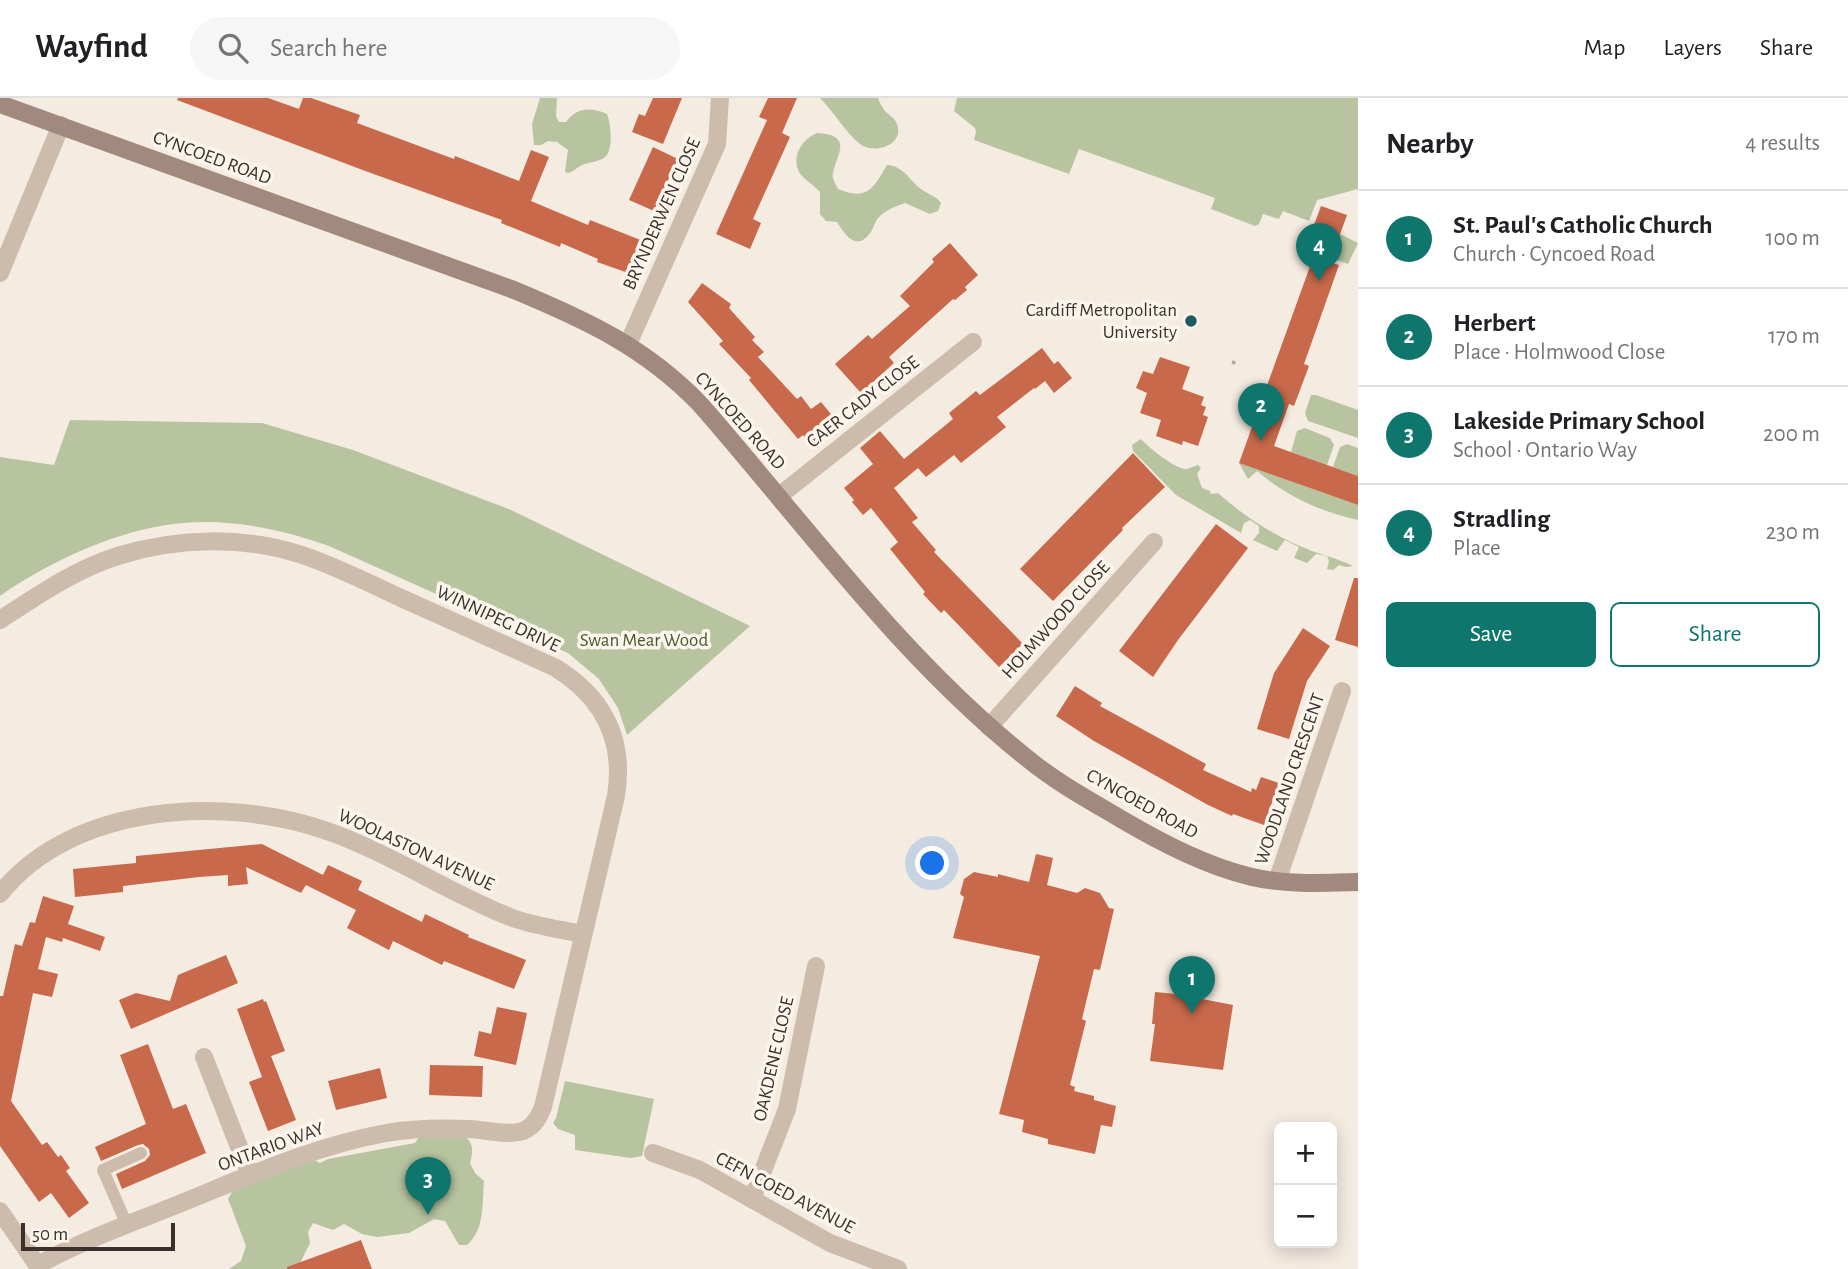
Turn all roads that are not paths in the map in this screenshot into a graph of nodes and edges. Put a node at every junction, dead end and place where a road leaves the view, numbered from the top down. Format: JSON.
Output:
{"nodes":[{"id":1,"x":720,"y":98,"type":"edge"},
{"id":2,"x":0,"y":104,"type":"edge"},
{"id":3,"x":61,"y":125,"type":"junction"},
{"id":4,"x":0,"y":274,"type":"edge"},
{"id":5,"x":973,"y":342,"type":"dead end"},
{"id":6,"x":628,"y":344,"type":"junction"},
{"id":7,"x":779,"y":496,"type":"junction"},
{"id":8,"x":1154,"y":542,"type":"dead end"},
{"id":9,"x":0,"y":620,"type":"edge"},
{"id":10,"x":1342,"y":691,"type":"dead end"},
{"id":11,"x":989,"y":727,"type":"junction"},
{"id":12,"x":1278,"y":881,"type":"junction"},
{"id":13,"x":1358,"y":882,"type":"edge"},
{"id":14,"x":0,"y":894,"type":"edge"},
{"id":15,"x":583,"y":934,"type":"junction"},
{"id":16,"x":816,"y":966,"type":"dead end"},
{"id":17,"x":204,"y":1057,"type":"dead end"},
{"id":18,"x":531,"y":1127,"type":"joint"},
{"id":19,"x":141,"y":1153,"type":"dead end"},
{"id":20,"x":653,"y":1153,"type":"dead end"},
{"id":21,"x":250,"y":1175,"type":"junction"},
{"id":22,"x":752,"y":1199,"type":"junction"},
{"id":23,"x":0,"y":1211,"type":"edge"},
{"id":24,"x":127,"y":1225,"type":"junction"},
{"id":25,"x":39,"y":1267,"type":"edge"},
{"id":26,"x":898,"y":1269,"type":"edge"}],
"edges":[{"from":1,"to":6,"type":"street","name":"BRYNDERWEN CLOSE"},
{"from":2,"to":3,"type":"street","name":"CYNCOED ROAD"},
{"from":3,"to":4,"type":"street"},
{"from":3,"to":6,"type":"street","name":"CYNCOED ROAD"},
{"from":5,"to":7,"type":"street","name":"CAER CADY CLOSE"},
{"from":6,"to":7,"type":"street","name":"CYNCOED ROAD"},
{"from":7,"to":11,"type":"street","name":"CYNCOED ROAD"},
{"from":8,"to":11,"type":"street","name":"HOLMWOOD CLOSE"},
{"from":9,"to":15,"type":"street","name":"WINNIPEG DRIVE"},
{"from":10,"to":12,"type":"street","name":"WOODLAND CRESCENT"},
{"from":11,"to":12,"type":"street","name":"CYNCOED ROAD"},
{"from":12,"to":13,"type":"street","name":"CYNCOED ROAD"},
{"from":14,"to":15,"type":"street","name":"WOOLASTON AVENUE"},
{"from":15,"to":18,"type":"street","name":"WINNIPEG DRIVE"},
{"from":16,"to":22,"type":"street","name":"OAKDENE CLOSE"},
{"from":17,"to":21,"type":"street"},
{"from":18,"to":21,"type":"street","name":"ONTARIO WAY"},
{"from":19,"to":24,"type":"lane"},
{"from":20,"to":22,"type":"street","name":"CEFN COED AVENUE"},
{"from":21,"to":24,"type":"street","name":"ONTARIO WAY"},
{"from":22,"to":26,"type":"street","name":"CEFN COED AVENUE"},
{"from":23,"to":25,"type":"street"},
{"from":24,"to":25,"type":"street","name":"ONTARIO WAY"}]}
